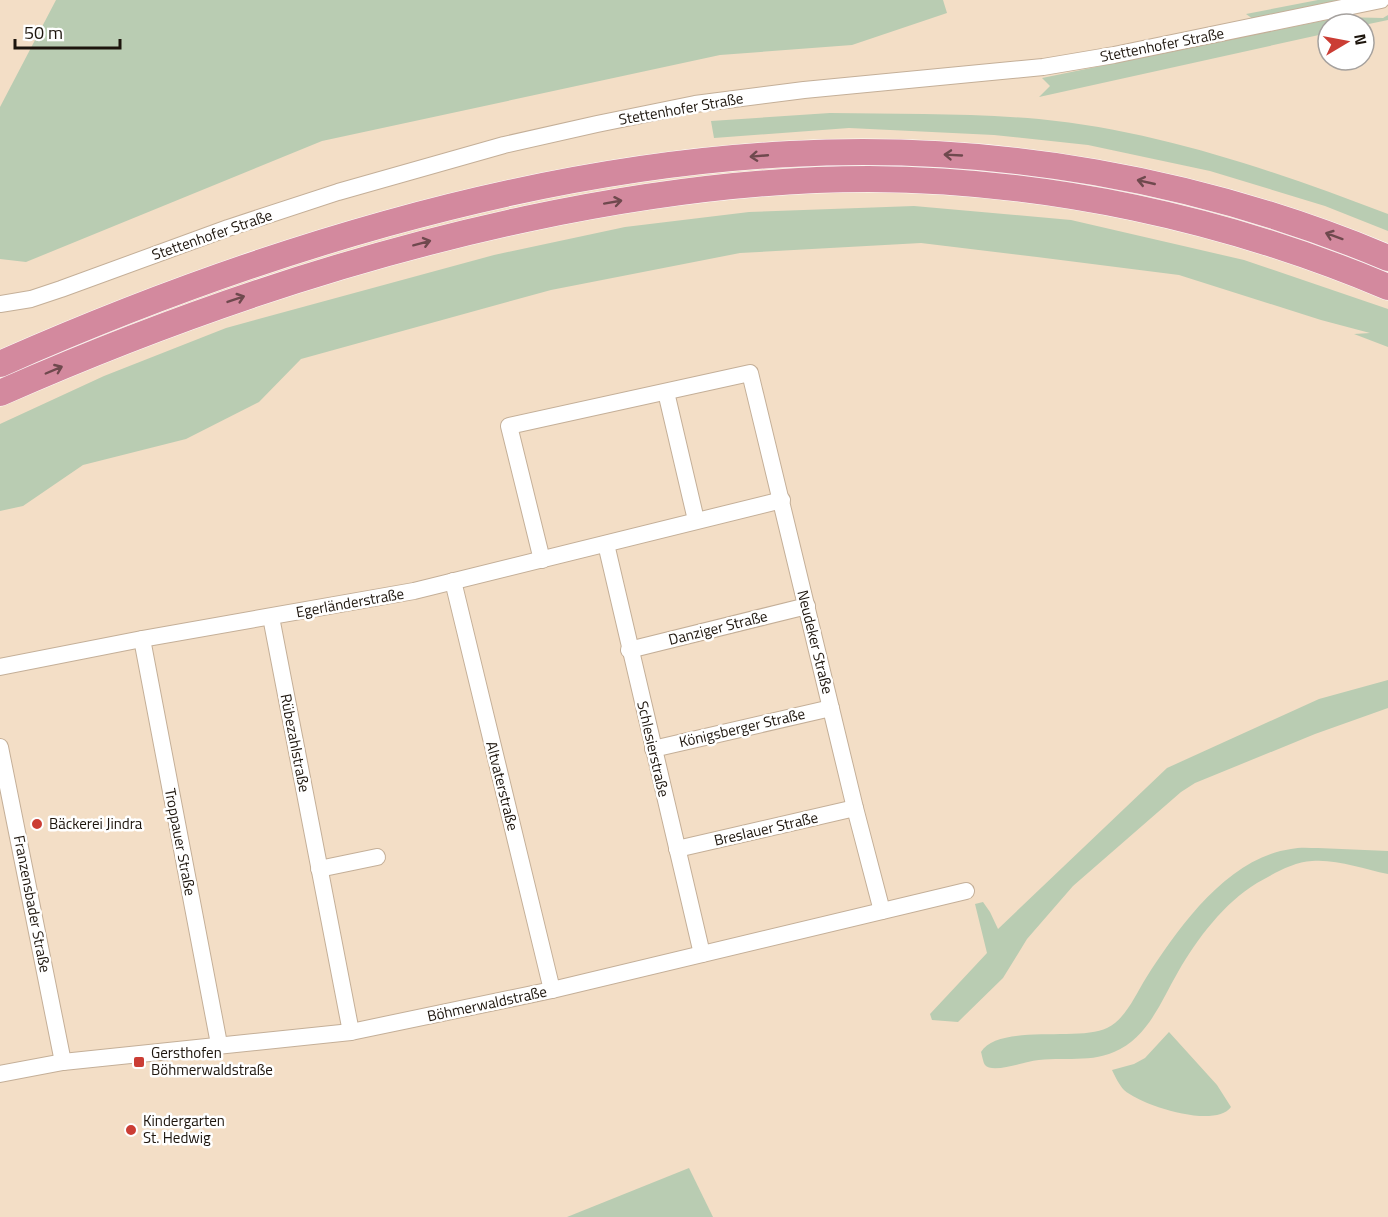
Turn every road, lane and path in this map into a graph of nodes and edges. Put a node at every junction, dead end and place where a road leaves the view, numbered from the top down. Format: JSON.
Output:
{"nodes":[{"id":1,"x":1381,"y":0,"type":"edge"},
{"id":2,"x":1388,"y":258,"type":"edge"},
{"id":3,"x":1388,"y":287,"type":"edge"},
{"id":4,"x":0,"y":304,"type":"edge"},
{"id":5,"x":42,"y":345,"type":"junction"},
{"id":6,"x":0,"y":348,"type":"edge"},
{"id":7,"x":0,"y":364,"type":"edge"},
{"id":8,"x":666,"y":392,"type":"junction"},
{"id":9,"x":0,"y":393,"type":"edge"},
{"id":10,"x":782,"y":500,"type":"junction"},
{"id":11,"x":696,"y":520,"type":"junction"},
{"id":12,"x":606,"y":544,"type":"junction"},
{"id":13,"x":542,"y":560,"type":"junction"},
{"id":14,"x":453,"y":581,"type":"junction"},
{"id":15,"x":807,"y":606,"type":"junction"},
{"id":16,"x":271,"y":617,"type":"junction"},
{"id":17,"x":142,"y":639,"type":"junction"},
{"id":18,"x":629,"y":650,"type":"junction"},
{"id":19,"x":0,"y":667,"type":"edge"},
{"id":20,"x":831,"y":708,"type":"junction"},
{"id":21,"x":0,"y":747,"type":"edge"},
{"id":22,"x":653,"y":749,"type":"junction"},
{"id":23,"x":855,"y":808,"type":"junction"},
{"id":24,"x":7,"y":815,"type":"edge"},
{"id":25,"x":677,"y":849,"type":"junction"},
{"id":26,"x":377,"y":857,"type":"dead end"},
{"id":27,"x":319,"y":869,"type":"junction"},
{"id":28,"x":966,"y":891,"type":"dead end"},
{"id":29,"x":882,"y":911,"type":"junction"},
{"id":30,"x":702,"y":954,"type":"junction"},
{"id":31,"x":552,"y":990,"type":"junction"},
{"id":32,"x":351,"y":1032,"type":"junction"},
{"id":33,"x":219,"y":1044,"type":"junction"},
{"id":34,"x":63,"y":1062,"type":"junction"},
{"id":35,"x":0,"y":1074,"type":"edge"}],
"edges":[{"from":1,"to":4,"type":"street","name":"Stettenhofer Straße"},
{"from":2,"to":5,"type":"highway","one_way":true},
{"from":9,"to":3,"type":"highway","one_way":true},
{"from":5,"to":6,"type":"highway"},
{"from":5,"to":7,"type":"highway"},
{"from":8,"to":10,"type":"street","name":"Neudeker Straße"},
{"from":8,"to":11,"type":"street"},
{"from":8,"to":13,"type":"street"},
{"from":10,"to":11,"type":"street","name":"Egerländerstraße"},
{"from":10,"to":15,"type":"street","name":"Neudeker Straße"},
{"from":11,"to":12,"type":"street","name":"Egerländerstraße"},
{"from":12,"to":13,"type":"street","name":"Egerländerstraße"},
{"from":12,"to":18,"type":"street","name":"Schlesierstraße"},
{"from":13,"to":14,"type":"street","name":"Egerländerstraße"},
{"from":14,"to":16,"type":"street","name":"Egerländerstraße"},
{"from":14,"to":31,"type":"street","name":"Altvaterstraße"},
{"from":15,"to":18,"type":"street","name":"Danziger Straße"},
{"from":15,"to":20,"type":"street","name":"Neudeker Straße"},
{"from":16,"to":17,"type":"street","name":"Egerländerstraße"},
{"from":16,"to":27,"type":"street","name":"Rübezahlstraße"},
{"from":17,"to":19,"type":"street","name":"Egerländerstraße"},
{"from":17,"to":33,"type":"street","name":"Troppauer Straße"},
{"from":18,"to":22,"type":"street","name":"Schlesierstraße"},
{"from":20,"to":22,"type":"street","name":"Königsberger Straße"},
{"from":20,"to":23,"type":"street","name":"Neudeker Straße"},
{"from":21,"to":24,"type":"street","name":"Franzensbader Straße"},
{"from":22,"to":25,"type":"street","name":"Schlesierstraße"},
{"from":23,"to":25,"type":"street","name":"Breslauer Straße"},
{"from":23,"to":29,"type":"street","name":"Neudeker Straße"},
{"from":24,"to":34,"type":"street","name":"Franzensbader Straße"},
{"from":25,"to":30,"type":"street","name":"Schlesierstraße"},
{"from":26,"to":27,"type":"street"},
{"from":27,"to":32,"type":"street","name":"Rübezahlstraße"},
{"from":28,"to":29,"type":"street","name":"Böhmerwaldstraße"},
{"from":29,"to":30,"type":"street","name":"Böhmerwaldstraße"},
{"from":30,"to":31,"type":"street","name":"Böhmerwaldstraße"},
{"from":31,"to":32,"type":"street","name":"Böhmerwaldstraße"},
{"from":32,"to":33,"type":"street","name":"Böhmerwaldstraße"},
{"from":33,"to":34,"type":"street","name":"Böhmerwaldstraße"},
{"from":34,"to":35,"type":"street","name":"Böhmerwaldstraße"}]}
